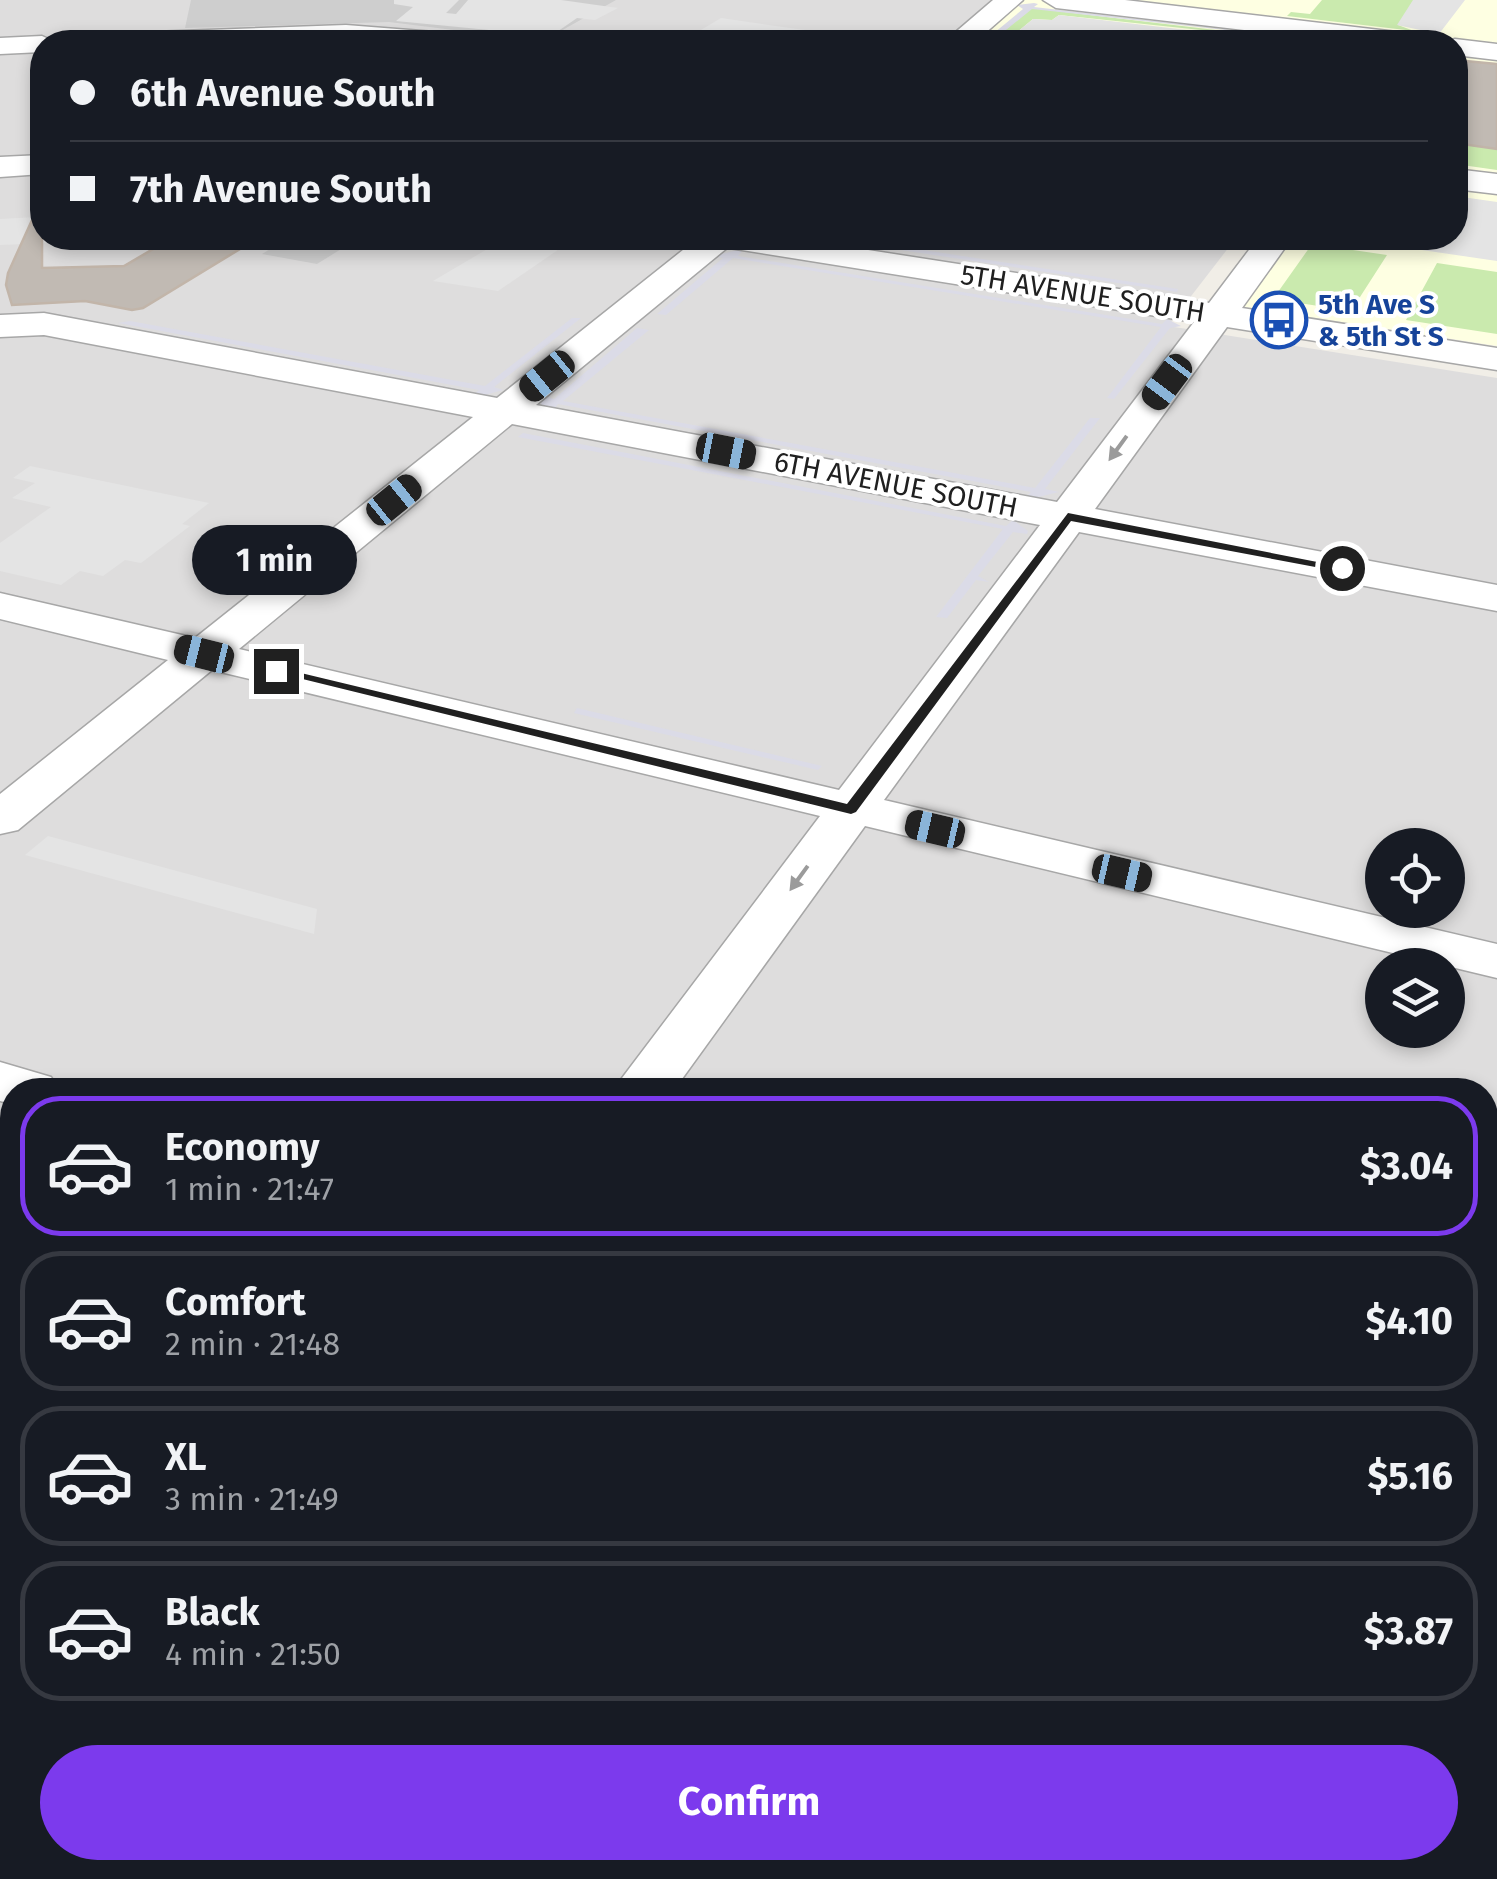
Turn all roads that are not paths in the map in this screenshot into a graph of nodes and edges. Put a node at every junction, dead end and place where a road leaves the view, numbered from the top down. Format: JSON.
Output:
{"nodes":[{"id":1,"x":1010,"y":0,"type":"edge"},
{"id":2,"x":1056,"y":0,"type":"edge"},
{"id":3,"x":973,"y":30,"type":"edge"},
{"id":4,"x":1312,"y":30,"type":"edge"},
{"id":5,"x":30,"y":45,"type":"edge"},
{"id":6,"x":0,"y":46,"type":"edge"},
{"id":7,"x":1468,"y":49,"type":"edge"},
{"id":8,"x":1497,"y":52,"type":"edge"},
{"id":9,"x":30,"y":166,"type":"edge"},
{"id":10,"x":0,"y":167,"type":"edge"},
{"id":11,"x":1468,"y":181,"type":"edge"},
{"id":12,"x":1497,"y":184,"type":"edge"},
{"id":13,"x":703,"y":250,"type":"edge"},
{"id":14,"x":805,"y":250,"type":"edge"},
{"id":15,"x":1265,"y":250,"type":"edge"},
{"id":16,"x":1218,"y":314,"type":"junction"},
{"id":17,"x":0,"y":326,"type":"edge"},
{"id":18,"x":1497,"y":358,"type":"edge"},
{"id":19,"x":506,"y":408,"type":"junction"},
{"id":20,"x":1068,"y":517,"type":"junction"},
{"id":21,"x":1497,"y":598,"type":"edge"},
{"id":22,"x":0,"y":606,"type":"edge"},
{"id":23,"x":204,"y":654,"type":"junction"},
{"id":24,"x":851,"y":809,"type":"junction"},
{"id":25,"x":0,"y":818,"type":"edge"},
{"id":26,"x":1497,"y":961,"type":"edge"},
{"id":27,"x":652,"y":1078,"type":"edge"}],
"edges":[{"from":1,"to":3,"type":"street"},
{"from":2,"to":4,"type":"street"},
{"from":5,"to":6,"type":"street"},
{"from":7,"to":8,"type":"street"},
{"from":9,"to":10,"type":"street"},
{"from":11,"to":12,"type":"street"},
{"from":13,"to":19,"type":"street"},
{"from":14,"to":16,"type":"street","name":"5TH AVENUE SOUTH"},
{"from":15,"to":16,"type":"street"},
{"from":16,"to":18,"type":"street","name":"5TH AVENUE SOUTH"},
{"from":16,"to":20,"type":"street","one_way":true},
{"from":17,"to":19,"type":"street","name":"6TH AVENUE SOUTH"},
{"from":19,"to":20,"type":"street","name":"6TH AVENUE SOUTH"},
{"from":19,"to":23,"type":"street"},
{"from":20,"to":21,"type":"street","name":"6TH AVENUE SOUTH"},
{"from":20,"to":24,"type":"street"},
{"from":22,"to":23,"type":"street"},
{"from":23,"to":24,"type":"street"},
{"from":23,"to":25,"type":"street"},
{"from":24,"to":26,"type":"street"},
{"from":24,"to":27,"type":"street","one_way":true}]}
